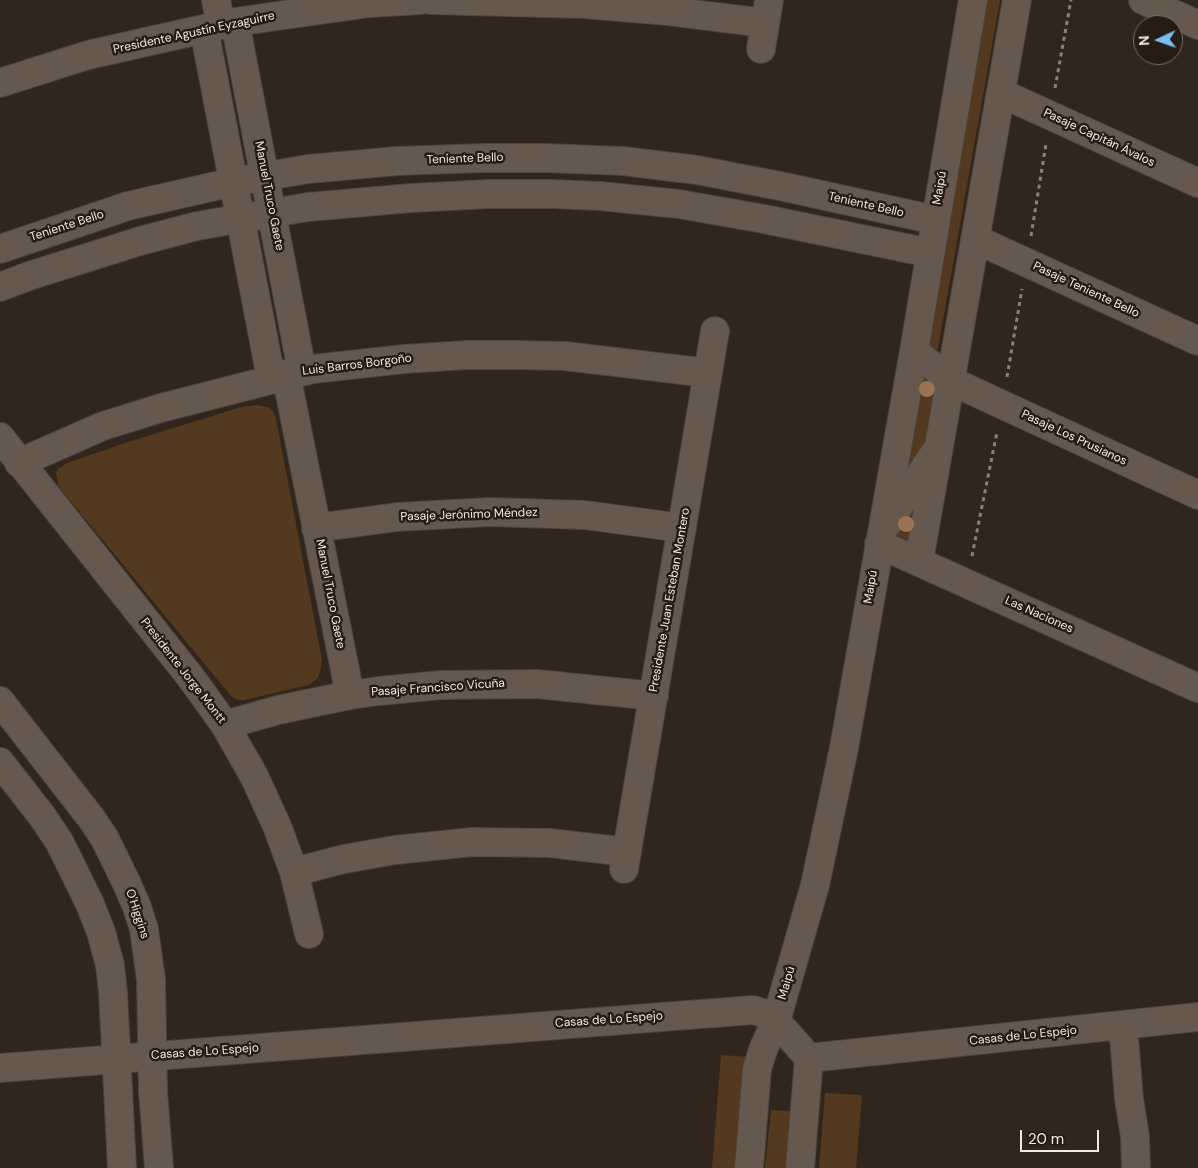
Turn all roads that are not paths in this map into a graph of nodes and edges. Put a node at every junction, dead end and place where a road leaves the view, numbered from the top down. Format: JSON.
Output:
{"nodes":[{"id":1,"x":421,"y":0,"type":"edge"},
{"id":2,"x":431,"y":0,"type":"edge"},
{"id":3,"x":973,"y":0,"type":"edge"},
{"id":4,"x":1017,"y":0,"type":"edge"},
{"id":5,"x":1143,"y":0,"type":"edge"},
{"id":6,"x":767,"y":11,"type":"edge"},
{"id":7,"x":219,"y":19,"type":"edge"},
{"id":8,"x":1198,"y":25,"type":"edge"},
{"id":9,"x":761,"y":49,"type":"dead end"},
{"id":10,"x":0,"y":83,"type":"edge"},
{"id":11,"x":1001,"y":92,"type":"junction"},
{"id":12,"x":265,"y":176,"type":"junction"},
{"id":13,"x":234,"y":182,"type":"junction"},
{"id":14,"x":1198,"y":183,"type":"edge"},
{"id":15,"x":272,"y":212,"type":"junction"},
{"id":16,"x":241,"y":218,"type":"junction"},
{"id":17,"x":935,"y":220,"type":"junction"},
{"id":18,"x":975,"y":239,"type":"junction"},
{"id":19,"x":0,"y":249,"type":"edge"},
{"id":20,"x":930,"y":253,"type":"junction"},
{"id":21,"x":0,"y":287,"type":"edge"},
{"id":22,"x":716,"y":331,"type":"dead end"},
{"id":23,"x":1198,"y":341,"type":"edge"},
{"id":24,"x":914,"y":351,"type":"junction"},
{"id":25,"x":708,"y":373,"type":"junction"},
{"id":26,"x":286,"y":374,"type":"junction"},
{"id":27,"x":951,"y":381,"type":"junction"},
{"id":28,"x":0,"y":437,"type":"edge"},
{"id":29,"x":940,"y":444,"type":"junction"},
{"id":30,"x":18,"y":463,"type":"junction"},
{"id":31,"x":1198,"y":495,"type":"edge"},
{"id":32,"x":316,"y":528,"type":"junction"},
{"id":33,"x":682,"y":528,"type":"junction"},
{"id":34,"x":880,"y":538,"type":"junction"},
{"id":35,"x":919,"y":561,"type":"junction"},
{"id":36,"x":1198,"y":688,"type":"edge"},
{"id":37,"x":350,"y":695,"type":"junction"},
{"id":38,"x":654,"y":696,"type":"junction"},
{"id":39,"x":0,"y":701,"type":"edge"},
{"id":40,"x":225,"y":725,"type":"junction"},
{"id":41,"x":0,"y":762,"type":"edge"},
{"id":42,"x":294,"y":872,"type":"junction"},
{"id":43,"x":309,"y":934,"type":"dead end"},
{"id":44,"x":1198,"y":1018,"type":"edge"},
{"id":45,"x":776,"y":1021,"type":"junction"},
{"id":46,"x":1123,"y":1025,"type":"junction"},
{"id":47,"x":152,"y":1056,"type":"junction"},
{"id":48,"x":809,"y":1058,"type":"junction"},
{"id":49,"x":116,"y":1059,"type":"junction"},
{"id":50,"x":0,"y":1068,"type":"edge"},
{"id":51,"x":122,"y":1168,"type":"edge"},
{"id":52,"x":159,"y":1168,"type":"edge"},
{"id":53,"x":749,"y":1168,"type":"edge"},
{"id":54,"x":800,"y":1168,"type":"edge"},
{"id":55,"x":1136,"y":1168,"type":"edge"}],
"edges":[{"from":1,"to":7,"type":"street","name":"Presidente Agustín Eyzaguirre"},
{"from":2,"to":6,"type":"street"},
{"from":3,"to":17,"type":"street","name":"Maipú"},
{"from":4,"to":11,"type":"street"},
{"from":5,"to":8,"type":"street"},
{"from":6,"to":9,"type":"street"},
{"from":7,"to":10,"type":"street","name":"Presidente Agustín Eyzaguirre"},
{"from":7,"to":12,"type":"street","name":"Manuel Truco Gaete"},
{"from":7,"to":13,"type":"street","name":"Manuel Truco Gaete"},
{"from":11,"to":14,"type":"street","name":"Pasaje Capitán Ávalos"},
{"from":11,"to":18,"type":"street"},
{"from":12,"to":13,"type":"street","name":"Teniente Bello"},
{"from":12,"to":15,"type":"street","name":"Manuel Truco Gaete"},
{"from":12,"to":17,"type":"street","name":"Teniente Bello"},
{"from":13,"to":16,"type":"street","name":"Manuel Truco Gaete"},
{"from":13,"to":19,"type":"street","name":"Teniente Bello"},
{"from":15,"to":16,"type":"street"},
{"from":15,"to":20,"type":"street"},
{"from":15,"to":26,"type":"street","name":"Manuel Truco Gaete"},
{"from":16,"to":21,"type":"street"},
{"from":16,"to":26,"type":"street","name":"Manuel Truco Gaete"},
{"from":17,"to":20,"type":"street","name":"Maipú"},
{"from":18,"to":23,"type":"street","name":"Pasaje Teniente Bello"},
{"from":18,"to":27,"type":"street"},
{"from":20,"to":24,"type":"street","name":"Maipú"},
{"from":22,"to":25,"type":"street","name":"Presidente Juan Esteban Montero"},
{"from":24,"to":27,"type":"street","name":"Pasaje Los Prusianos"},
{"from":24,"to":34,"type":"street","name":"Maipú"},
{"from":25,"to":26,"type":"street","name":"Luis Barros Borgoño"},
{"from":25,"to":33,"type":"street","name":"Presidente Juan Esteban Montero"},
{"from":26,"to":30,"type":"street","name":"Luis Barros Borgoño"},
{"from":26,"to":32,"type":"street","name":"Manuel Truco Gaete"},
{"from":27,"to":29,"type":"street"},
{"from":27,"to":31,"type":"street","name":"Pasaje Los Prusianos"},
{"from":28,"to":30,"type":"street","name":"Presidente Jorge Montt"},
{"from":29,"to":34,"type":"street"},
{"from":29,"to":35,"type":"street"},
{"from":30,"to":40,"type":"street","name":"Presidente Jorge Montt"},
{"from":32,"to":33,"type":"street","name":"Pasaje Jerónimo Méndez"},
{"from":32,"to":37,"type":"street","name":"Manuel Truco Gaete"},
{"from":33,"to":38,"type":"street","name":"Presidente Juan Esteban Montero"},
{"from":34,"to":35,"type":"street","name":"Las Naciones"},
{"from":34,"to":45,"type":"street","name":"Maipú"},
{"from":35,"to":36,"type":"street","name":"Las Naciones"},
{"from":37,"to":38,"type":"street","name":"Pasaje Francisco Vicuña"},
{"from":37,"to":40,"type":"street","name":"Pasaje Francisco Vicuña"},
{"from":38,"to":42,"type":"street","name":"Presidente Juan Esteban Montero"},
{"from":39,"to":47,"type":"street","name":"O'Higgins"},
{"from":40,"to":42,"type":"street","name":"Presidente Jorge Montt"},
{"from":41,"to":49,"type":"street"},
{"from":42,"to":43,"type":"street","name":"Presidente Jorge Montt"},
{"from":44,"to":46,"type":"street","name":"Casas de Lo Espejo"},
{"from":45,"to":47,"type":"street","name":"Casas de Lo Espejo"},
{"from":45,"to":48,"type":"street","name":"Casas de Lo Espejo"},
{"from":45,"to":53,"type":"street","name":"Maipú"},
{"from":46,"to":48,"type":"street","name":"Casas de Lo Espejo"},
{"from":46,"to":55,"type":"street"},
{"from":47,"to":49,"type":"street","name":"Casas de Lo Espejo"},
{"from":47,"to":52,"type":"street","name":"O'Higgins"},
{"from":48,"to":54,"type":"street"},
{"from":49,"to":50,"type":"street","name":"Casas de Lo Espejo"},
{"from":49,"to":51,"type":"street"}]}
